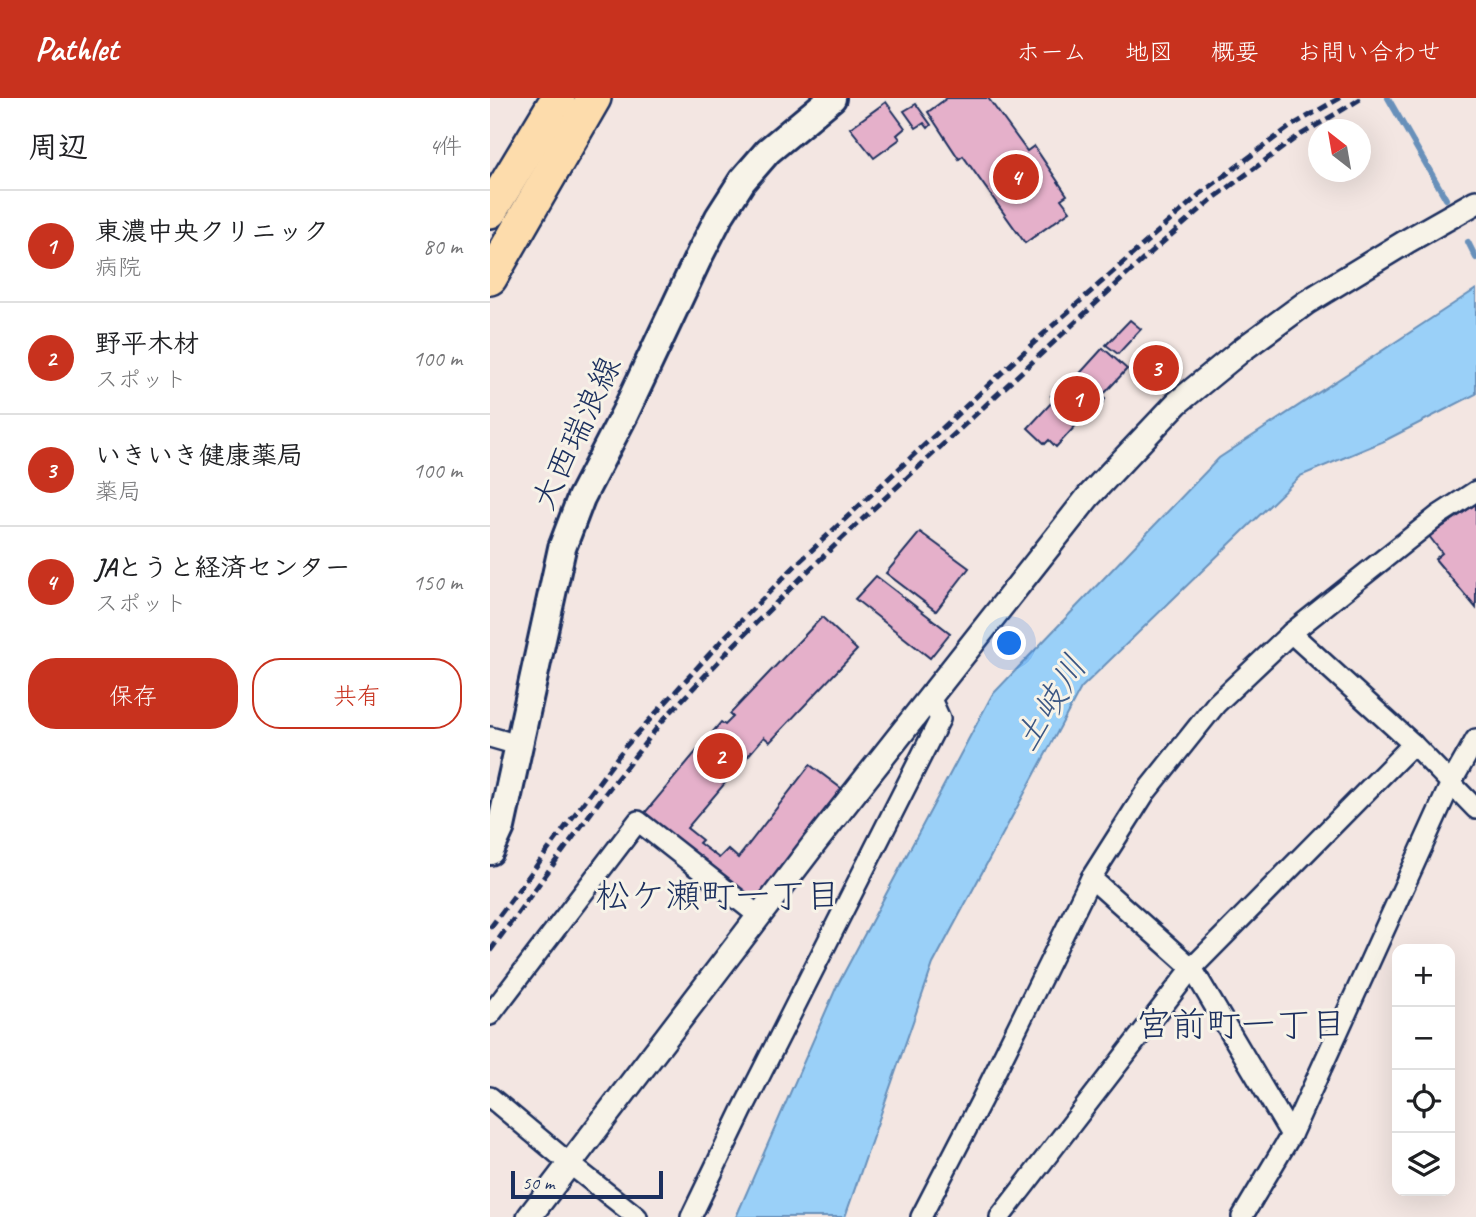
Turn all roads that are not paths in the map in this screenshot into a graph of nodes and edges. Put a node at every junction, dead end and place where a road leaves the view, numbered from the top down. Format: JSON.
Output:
{"nodes":[{"id":1,"x":558,"y":98,"type":"edge"},
{"id":2,"x":594,"y":98,"type":"edge"},
{"id":3,"x":832,"y":98,"type":"edge"},
{"id":4,"x":1476,"y":202,"type":"edge"},
{"id":5,"x":490,"y":211,"type":"edge"},
{"id":6,"x":490,"y":278,"type":"edge"},
{"id":7,"x":1476,"y":491,"type":"edge"},
{"id":8,"x":1291,"y":633,"type":"junction"},
{"id":9,"x":930,"y":697,"type":"junction"},
{"id":10,"x":490,"y":737,"type":"edge"},
{"id":11,"x":1476,"y":739,"type":"edge"},
{"id":12,"x":1413,"y":744,"type":"junction"},
{"id":13,"x":518,"y":745,"type":"junction"},
{"id":14,"x":1451,"y":783,"type":"junction"},
{"id":15,"x":1476,"y":809,"type":"edge"},
{"id":16,"x":490,"y":851,"type":"edge"},
{"id":17,"x":1091,"y":878,"type":"junction"},
{"id":18,"x":759,"y":916,"type":"junction"},
{"id":19,"x":1192,"y":968,"type":"junction"},
{"id":20,"x":490,"y":1015,"type":"edge"},
{"id":21,"x":490,"y":1097,"type":"edge"},
{"id":22,"x":1291,"y":1135,"type":"junction"},
{"id":23,"x":570,"y":1164,"type":"junction"},
{"id":24,"x":528,"y":1217,"type":"edge"},
{"id":25,"x":637,"y":1217,"type":"edge"},
{"id":26,"x":691,"y":1217,"type":"edge"},
{"id":27,"x":921,"y":1217,"type":"edge"},
{"id":28,"x":1000,"y":1217,"type":"edge"},
{"id":29,"x":1242,"y":1217,"type":"edge"}],
"edges":[{"from":1,"to":5,"type":"highway"},
{"from":2,"to":6,"type":"highway"},
{"from":3,"to":13,"type":"main road","name":"大西瑞浪線"},
{"from":4,"to":9,"type":"street"},
{"from":7,"to":8,"type":"street"},
{"from":8,"to":12,"type":"street"},
{"from":8,"to":17,"type":"street"},
{"from":9,"to":18,"type":"street"},
{"from":9,"to":26,"type":"street"},
{"from":10,"to":13,"type":"street"},
{"from":11,"to":14,"type":"street"},
{"from":12,"to":14,"type":"street"},
{"from":12,"to":19,"type":"street"},
{"from":13,"to":16,"type":"main road","name":"大西瑞浪線"},
{"from":14,"to":15,"type":"street"},
{"from":14,"to":22,"type":"street"},
{"from":17,"to":19,"type":"street"},
{"from":17,"to":27,"type":"street"},
{"from":18,"to":20,"type":"street"},
{"from":18,"to":23,"type":"street"},
{"from":19,"to":22,"type":"street"},
{"from":19,"to":28,"type":"street"},
{"from":21,"to":23,"type":"street"},
{"from":22,"to":29,"type":"street"},
{"from":23,"to":24,"type":"street"},
{"from":23,"to":25,"type":"street"}]}
